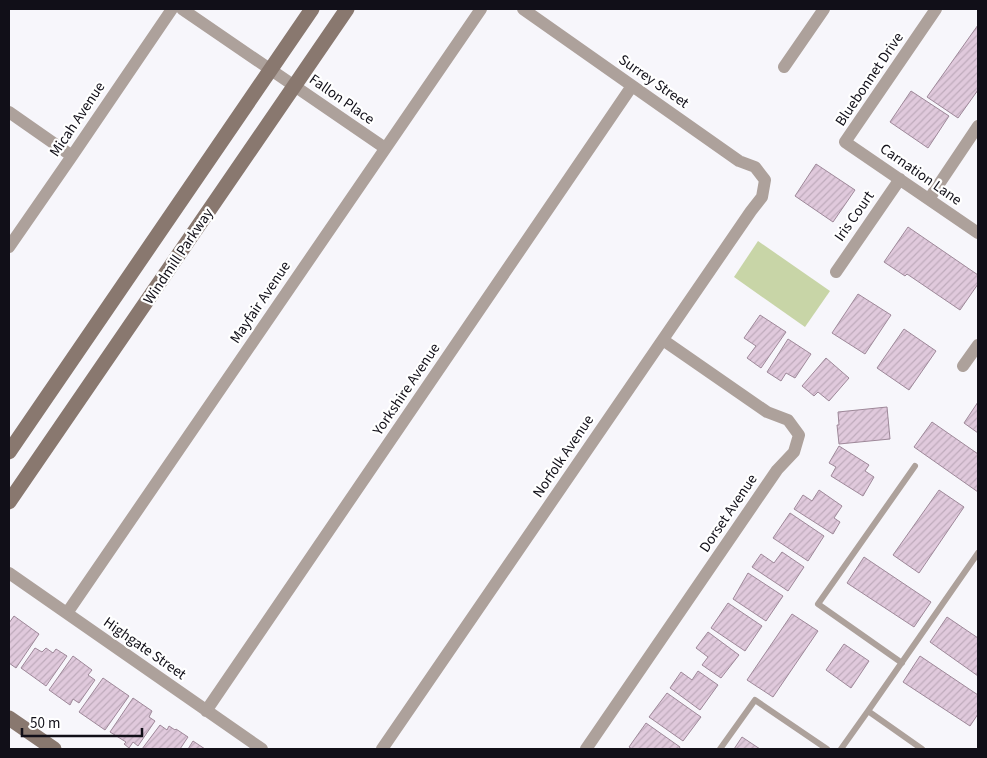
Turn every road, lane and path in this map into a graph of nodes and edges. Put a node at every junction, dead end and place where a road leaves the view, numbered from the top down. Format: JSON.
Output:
{"nodes":[{"id":1,"x":172,"y":9,"type":"edge"},
{"id":2,"x":182,"y":9,"type":"edge"},
{"id":3,"x":312,"y":9,"type":"edge"},
{"id":4,"x":347,"y":9,"type":"edge"},
{"id":5,"x":480,"y":9,"type":"edge"},
{"id":6,"x":523,"y":9,"type":"edge"},
{"id":7,"x":824,"y":9,"type":"edge"},
{"id":8,"x":936,"y":9,"type":"edge"},
{"id":9,"x":784,"y":67,"type":"dead end"},
{"id":10,"x":275,"y":73,"type":"junction"},
{"id":11,"x":294,"y":86,"type":"junction"},
{"id":12,"x":632,"y":86,"type":"junction"},
{"id":13,"x":9,"y":112,"type":"edge"},
{"id":14,"x":978,"y":126,"type":"edge"},
{"id":15,"x":845,"y":142,"type":"joint"},
{"id":16,"x":385,"y":148,"type":"junction"},
{"id":17,"x":72,"y":156,"type":"junction"},
{"id":18,"x":900,"y":179,"type":"junction"},
{"id":19,"x":765,"y":180,"type":"joint"},
{"id":20,"x":929,"y":199,"type":"junction"},
{"id":21,"x":978,"y":233,"type":"edge"},
{"id":22,"x":9,"y":247,"type":"edge"},
{"id":23,"x":836,"y":272,"type":"dead end"},
{"id":24,"x":663,"y":340,"type":"junction"},
{"id":25,"x":978,"y":345,"type":"edge"},
{"id":26,"x":963,"y":366,"type":"dead end"},
{"id":27,"x":9,"y":452,"type":"edge"},
{"id":28,"x":914,"y":466,"type":"dead end"},
{"id":29,"x":9,"y":502,"type":"edge"},
{"id":30,"x":978,"y":553,"type":"edge"},
{"id":31,"x":9,"y":573,"type":"edge"},
{"id":32,"x":67,"y":613,"type":"junction"},
{"id":33,"x":902,"y":663,"type":"junction"},
{"id":34,"x":206,"y":711,"type":"junction"},
{"id":35,"x":868,"y":711,"type":"junction"},
{"id":36,"x":9,"y":718,"type":"edge"},
{"id":37,"x":54,"y":749,"type":"edge"},
{"id":38,"x":262,"y":749,"type":"edge"},
{"id":39,"x":382,"y":749,"type":"edge"},
{"id":40,"x":586,"y":749,"type":"edge"},
{"id":41,"x":720,"y":749,"type":"edge"},
{"id":42,"x":827,"y":749,"type":"edge"},
{"id":43,"x":841,"y":749,"type":"edge"},
{"id":44,"x":922,"y":749,"type":"edge"}],
"edges":[{"from":1,"to":17,"type":"street","name":"Micah Avenue"},
{"from":2,"to":10,"type":"street","name":"Fallon Place"},
{"from":3,"to":10,"type":"main road","name":"Windmill Parkway"},
{"from":4,"to":11,"type":"main road","name":"Windmill Parkway"},
{"from":5,"to":16,"type":"street","name":"Mayfair Avenue"},
{"from":6,"to":12,"type":"street","name":"Surrey Street"},
{"from":7,"to":9,"type":"street"},
{"from":8,"to":15,"type":"street","name":"Bluebonnet Drive"},
{"from":10,"to":11,"type":"street","name":"Fallon Place"},
{"from":10,"to":27,"type":"main road","name":"Windmill Parkway"},
{"from":11,"to":16,"type":"street","name":"Fallon Place"},
{"from":11,"to":29,"type":"main road","name":"Windmill Parkway"},
{"from":12,"to":19,"type":"street","name":"Surrey Street"},
{"from":12,"to":34,"type":"street","name":"Yorkshire Avenue"},
{"from":13,"to":17,"type":"street"},
{"from":14,"to":20,"type":"street"},
{"from":15,"to":18,"type":"street","name":"Carnation Lane"},
{"from":16,"to":32,"type":"street","name":"Mayfair Avenue"},
{"from":17,"to":22,"type":"street","name":"Micah Avenue"},
{"from":18,"to":20,"type":"street","name":"Carnation Lane"},
{"from":18,"to":23,"type":"street","name":"Iris Court"},
{"from":19,"to":24,"type":"street","name":"Norfolk Avenue"},
{"from":20,"to":21,"type":"street","name":"Carnation Lane"},
{"from":24,"to":39,"type":"street","name":"Norfolk Avenue"},
{"from":24,"to":40,"type":"street","name":"Dorset Avenue"},
{"from":25,"to":26,"type":"street"},
{"from":28,"to":33,"type":"lane"},
{"from":30,"to":33,"type":"lane"},
{"from":31,"to":32,"type":"street","name":"Highgate Street"},
{"from":32,"to":34,"type":"street","name":"Highgate Street"},
{"from":33,"to":35,"type":"lane"},
{"from":34,"to":38,"type":"street","name":"Highgate Street"},
{"from":35,"to":43,"type":"lane"},
{"from":35,"to":44,"type":"lane"},
{"from":36,"to":37,"type":"main road"},
{"from":41,"to":42,"type":"lane"}]}
